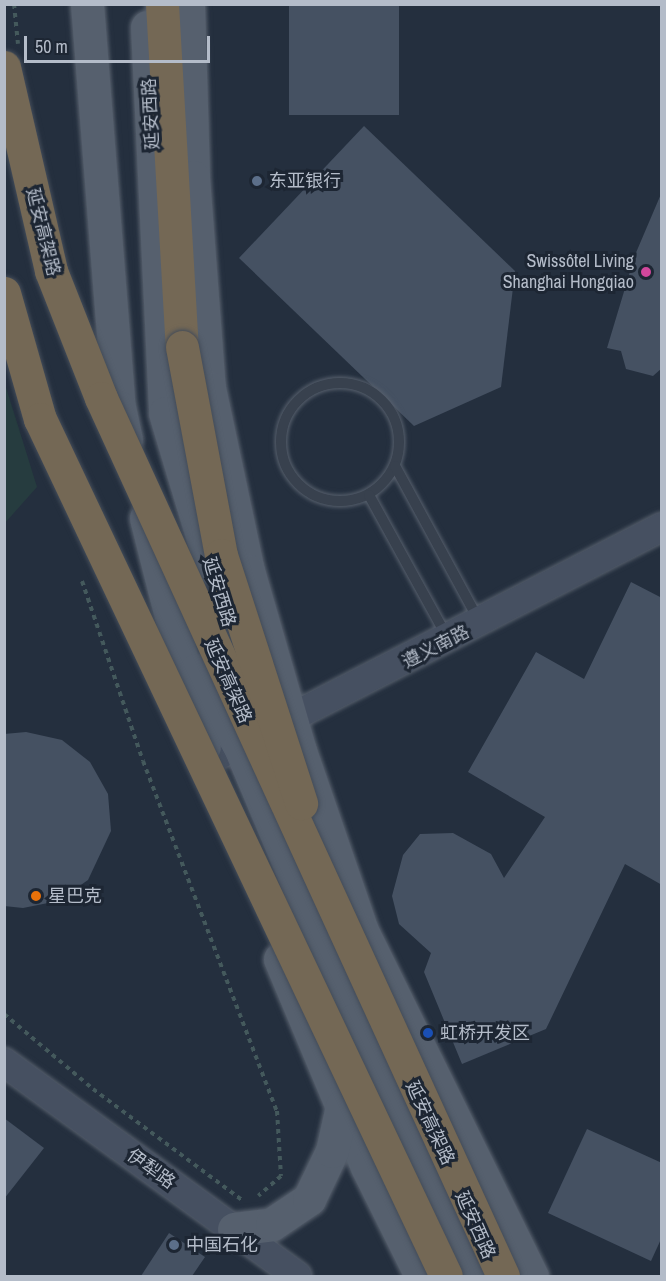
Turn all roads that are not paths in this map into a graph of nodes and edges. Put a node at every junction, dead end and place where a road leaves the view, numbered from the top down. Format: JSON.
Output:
{"nodes":[{"id":1,"x":87,"y":4,"type":"edge"},
{"id":2,"x":146,"y":4,"type":"edge"},
{"id":3,"x":162,"y":4,"type":"edge"},
{"id":4,"x":188,"y":4,"type":"edge"},
{"id":5,"x":12,"y":59,"type":"edge"},
{"id":6,"x":4,"y":293,"type":"edge"},
{"id":7,"x":395,"y":466,"type":"junction"},
{"id":8,"x":369,"y":495,"type":"junction"},
{"id":9,"x":662,"y":527,"type":"edge"},
{"id":10,"x":480,"y":624,"type":"junction"},
{"id":11,"x":177,"y":638,"type":"junction"},
{"id":12,"x":449,"y":640,"type":"junction"},
{"id":13,"x":292,"y":721,"type":"junction"},
{"id":14,"x":251,"y":741,"type":"junction"},
{"id":15,"x":207,"y":761,"type":"junction"},
{"id":16,"x":341,"y":931,"type":"junction"},
{"id":17,"x":4,"y":1062,"type":"edge"},
{"id":18,"x":342,"y":1106,"type":"junction"},
{"id":19,"x":441,"y":1147,"type":"junction"},
{"id":20,"x":234,"y":1229,"type":"junction"},
{"id":21,"x":297,"y":1276,"type":"edge"},
{"id":22,"x":421,"y":1276,"type":"edge"},
{"id":23,"x":446,"y":1276,"type":"edge"},
{"id":24,"x":475,"y":1276,"type":"edge"},
{"id":25,"x":498,"y":1276,"type":"edge"},
{"id":26,"x":503,"y":1276,"type":"edge"},
{"id":27,"x":532,"y":1276,"type":"edge"}],
"edges":[{"from":1,"to":11,"type":"main road"},
{"from":2,"to":14,"type":"main road","name":"延安西路"},
{"from":3,"to":16,"type":"highway","bridge":true},
{"from":4,"to":13,"type":"main road","name":"延安西路"},
{"from":5,"to":16,"type":"highway","name":"延安高架路","bridge":true},
{"from":6,"to":23,"type":"highway","bridge":true},
{"from":7,"to":8,"type":"lane"},
{"from":7,"to":8,"type":"lane"},
{"from":7,"to":10,"type":"lane"},
{"from":8,"to":12,"type":"lane"},
{"from":9,"to":10,"type":"street","name":"遵义南路"},
{"from":10,"to":12,"type":"street","name":"遵义南路"},
{"from":11,"to":14,"type":"main road"},
{"from":11,"to":15,"type":"main road"},
{"from":12,"to":13,"type":"street","name":"遵义南路"},
{"from":13,"to":14,"type":"street","name":"遵义南路"},
{"from":13,"to":27,"type":"main road","name":"延安西路"},
{"from":14,"to":15,"type":"street","name":"遵义南路"},
{"from":14,"to":19,"type":"main road","name":"延安西路"},
{"from":14,"to":24,"type":"main road","name":"延安西路"},
{"from":15,"to":18,"type":"main road"},
{"from":16,"to":19,"type":"highway","name":"延安高架路","bridge":true},
{"from":17,"to":20,"type":"street","name":"伊犁路"},
{"from":18,"to":20,"type":"main road"},
{"from":18,"to":22,"type":"main road"},
{"from":19,"to":25,"type":"main road","name":"延安西路"},
{"from":19,"to":26,"type":"highway","name":"延安高架路","bridge":true},
{"from":20,"to":21,"type":"street","name":"伊犁路"}]}
